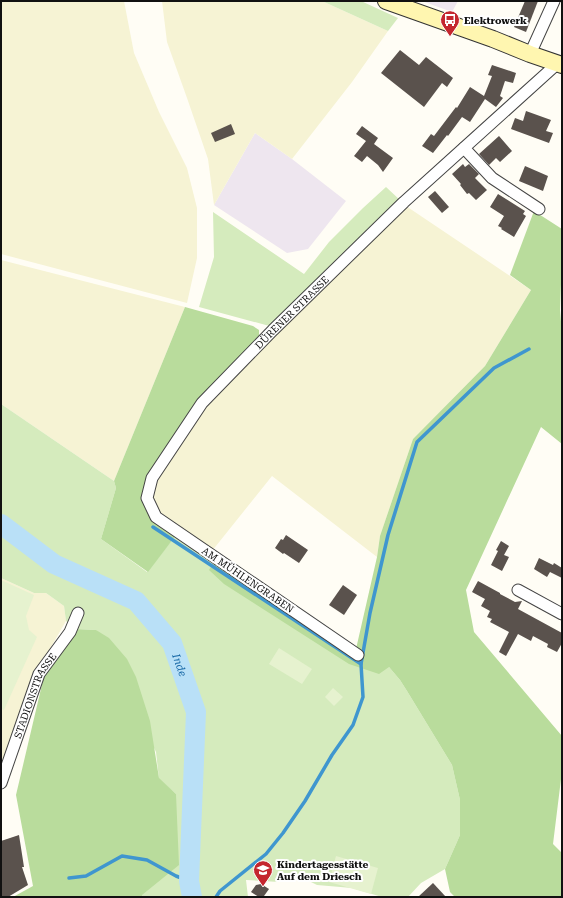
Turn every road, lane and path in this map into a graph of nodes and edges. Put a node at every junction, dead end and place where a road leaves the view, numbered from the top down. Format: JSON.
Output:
{"nodes":[{"id":1,"x":386,"y":1,"type":"edge"},
{"id":2,"x":554,"y":1,"type":"edge"},
{"id":3,"x":530,"y":54,"type":"junction"},
{"id":4,"x":560,"y":64,"type":"edge"},
{"id":5,"x":464,"y":148,"type":"junction"},
{"id":6,"x":539,"y":208,"type":"dead end"},
{"id":7,"x":147,"y":498,"type":"joint"},
{"id":8,"x":518,"y":590,"type":"dead end"},
{"id":9,"x":78,"y":613,"type":"dead end"},
{"id":10,"x":562,"y":614,"type":"edge"},
{"id":11,"x":358,"y":655,"type":"dead end"},
{"id":12,"x":1,"y":783,"type":"edge"}],
"edges":[{"from":1,"to":3,"type":"street","name":"DÜRENER STRASSE"},
{"from":2,"to":3,"type":"street"},
{"from":3,"to":4,"type":"street","name":"DÜRENER STRASSE"},
{"from":4,"to":5,"type":"street","name":"DÜRENER STRASSE"},
{"from":5,"to":6,"type":"street"},
{"from":5,"to":7,"type":"street","name":"DÜRENER STRASSE"},
{"from":7,"to":11,"type":"street","name":"AM MÜHLENGRABEN"},
{"from":8,"to":10,"type":"street"},
{"from":9,"to":12,"type":"street","name":"STADIONSTRASSE"}]}
